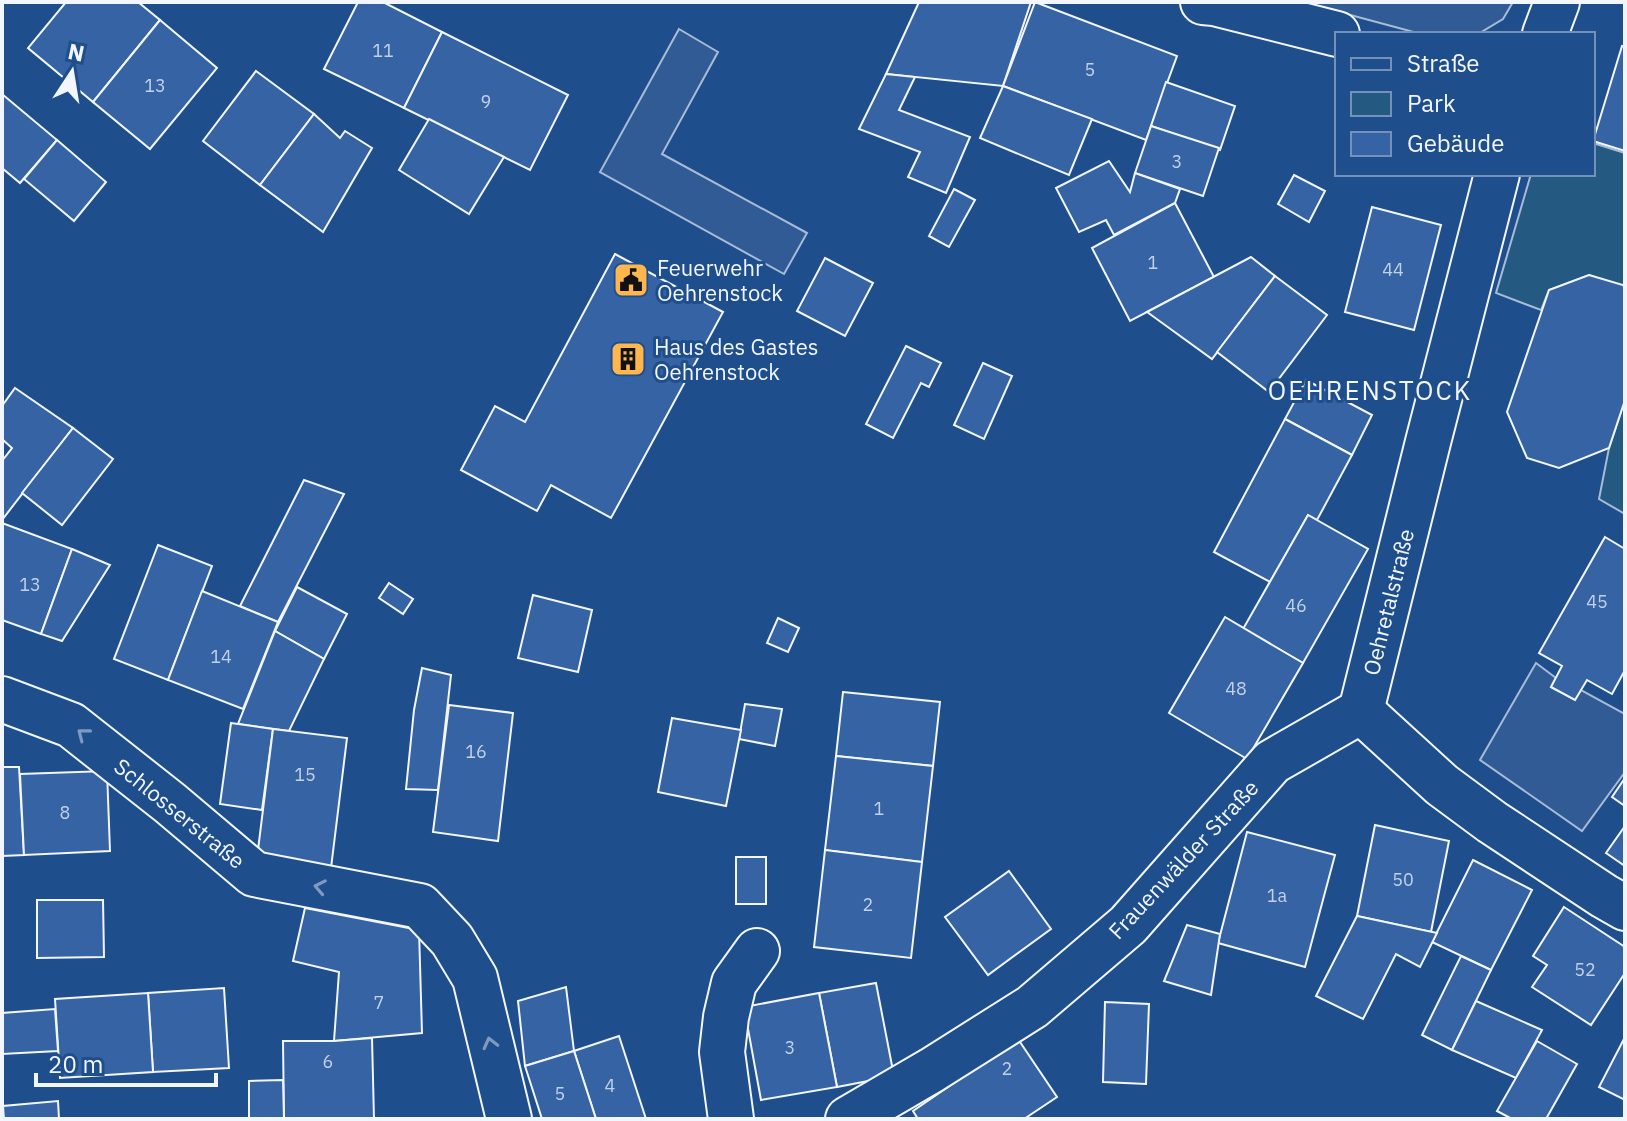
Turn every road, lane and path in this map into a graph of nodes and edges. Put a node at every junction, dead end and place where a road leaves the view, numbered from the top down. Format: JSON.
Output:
{"nodes":[{"id":1,"x":1203,"y":2,"type":"edge"},
{"id":2,"x":1557,"y":2,"type":"edge"},
{"id":3,"x":1546,"y":32,"type":"edge"},
{"id":4,"x":1335,"y":33,"type":"edge"},
{"id":5,"x":1496,"y":176,"type":"edge"},
{"id":6,"x":2,"y":699,"type":"edge"},
{"id":7,"x":1361,"y":711,"type":"junction"},
{"id":8,"x":1625,"y":908,"type":"edge"},
{"id":9,"x":757,"y":951,"type":"dead end"},
{"id":10,"x":509,"y":1119,"type":"edge"},
{"id":11,"x":731,"y":1119,"type":"edge"},
{"id":12,"x":848,"y":1119,"type":"edge"}],
"edges":[{"from":1,"to":4,"type":"street"},
{"from":2,"to":3,"type":"street"},
{"from":5,"to":7,"type":"street","name":"Oehretalstraße"},
{"from":10,"to":6,"type":"street","name":"Schlosserstraße","one_way":true},
{"from":7,"to":8,"type":"street"},
{"from":7,"to":12,"type":"street","name":"Frauenwälder Straße"},
{"from":9,"to":11,"type":"street"}]}
